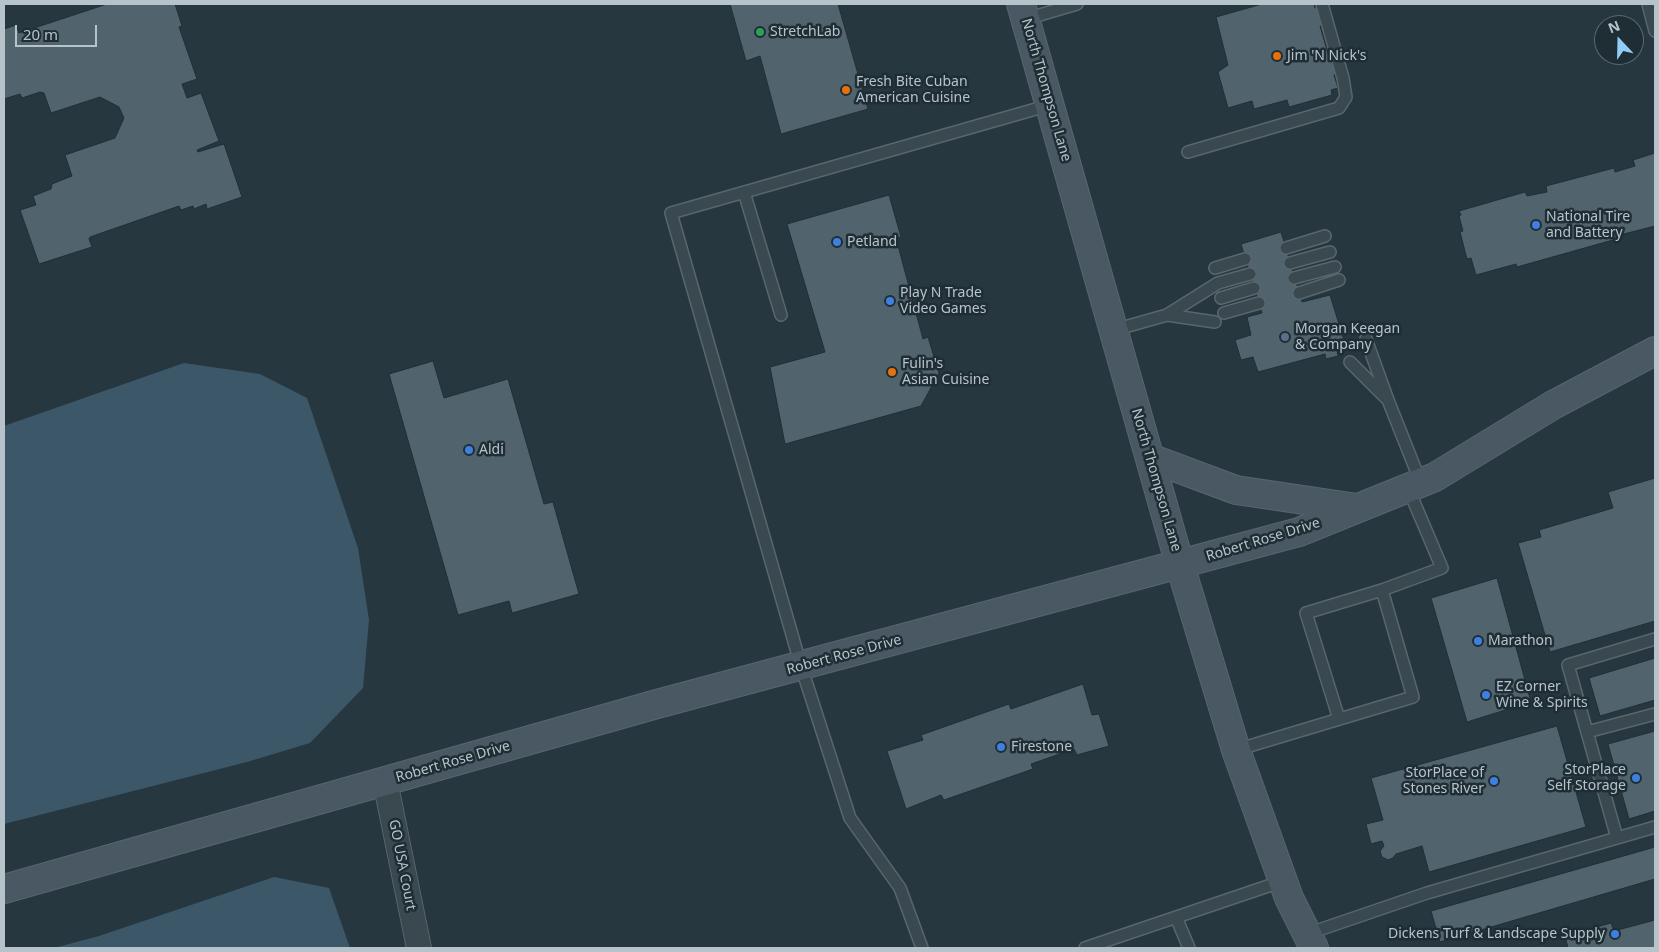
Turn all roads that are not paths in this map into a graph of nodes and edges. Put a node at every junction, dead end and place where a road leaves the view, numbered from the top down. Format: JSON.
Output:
{"nodes":[{"id":1,"x":1077,"y":4,"type":"edge"},
{"id":2,"x":1322,"y":4,"type":"edge"},
{"id":3,"x":1648,"y":4,"type":"edge"},
{"id":4,"x":1024,"y":11,"type":"edge"},
{"id":5,"x":1655,"y":31,"type":"edge"},
{"id":6,"x":1050,"y":105,"type":"junction"},
{"id":7,"x":1188,"y":152,"type":"dead end"},
{"id":8,"x":744,"y":192,"type":"junction"},
{"id":9,"x":1326,"y":236,"type":"dead end"},
{"id":10,"x":1286,"y":248,"type":"dead end"},
{"id":11,"x":1330,"y":252,"type":"dead end"},
{"id":12,"x":1246,"y":259,"type":"dead end"},
{"id":13,"x":1290,"y":263,"type":"dead end"},
{"id":14,"x":1335,"y":267,"type":"dead end"},
{"id":15,"x":1215,"y":268,"type":"dead end"},
{"id":16,"x":1250,"y":274,"type":"dead end"},
{"id":17,"x":1294,"y":278,"type":"dead end"},
{"id":18,"x":1339,"y":280,"type":"dead end"},
{"id":19,"x":1254,"y":288,"type":"dead end"},
{"id":20,"x":1299,"y":293,"type":"dead end"},
{"id":21,"x":1221,"y":298,"type":"dead end"},
{"id":22,"x":1259,"y":303,"type":"dead end"},
{"id":23,"x":1224,"y":313,"type":"dead end"},
{"id":24,"x":781,"y":315,"type":"dead end"},
{"id":25,"x":1166,"y":315,"type":"junction"},
{"id":26,"x":1215,"y":322,"type":"dead end"},
{"id":27,"x":1114,"y":330,"type":"junction"},
{"id":28,"x":1366,"y":339,"type":"dead end"},
{"id":29,"x":1655,"y":351,"type":"edge"},
{"id":30,"x":1350,"y":362,"type":"dead end"},
{"id":31,"x":1388,"y":400,"type":"junction"},
{"id":32,"x":1150,"y":458,"type":"junction"},
{"id":33,"x":1414,"y":485,"type":"junction"},
{"id":34,"x":1359,"y":508,"type":"junction"},
{"id":35,"x":1180,"y":565,"type":"junction"},
{"id":36,"x":1382,"y":590,"type":"junction"},
{"id":37,"x":1655,"y":639,"type":"edge"},
{"id":38,"x":801,"y":666,"type":"junction"},
{"id":39,"x":1655,"y":714,"type":"edge"},
{"id":40,"x":1339,"y":719,"type":"junction"},
{"id":41,"x":1587,"y":732,"type":"junction"},
{"id":42,"x":1236,"y":750,"type":"junction"},
{"id":43,"x":385,"y":781,"type":"junction"},
{"id":44,"x":1655,"y":827,"type":"edge"},
{"id":45,"x":1616,"y":838,"type":"junction"},
{"id":46,"x":1283,"y":881,"type":"junction"},
{"id":47,"x":4,"y":889,"type":"edge"},
{"id":48,"x":1176,"y":917,"type":"junction"},
{"id":49,"x":1310,"y":941,"type":"edge"},
{"id":50,"x":419,"y":948,"type":"edge"},
{"id":51,"x":922,"y":948,"type":"edge"},
{"id":52,"x":1086,"y":948,"type":"edge"},
{"id":53,"x":1189,"y":948,"type":"edge"}],
"edges":[{"from":1,"to":4,"type":"lane"},
{"from":2,"to":7,"type":"lane"},
{"from":3,"to":5,"type":"lane"},
{"from":4,"to":6,"type":"street","name":"North Thompson Lane"},
{"from":6,"to":8,"type":"lane"},
{"from":6,"to":27,"type":"street","name":"North Thompson Lane"},
{"from":8,"to":24,"type":"lane"},
{"from":8,"to":38,"type":"lane"},
{"from":9,"to":10,"type":"lane"},
{"from":11,"to":13,"type":"lane"},
{"from":12,"to":15,"type":"lane"},
{"from":14,"to":17,"type":"lane"},
{"from":16,"to":25,"type":"lane"},
{"from":18,"to":20,"type":"lane"},
{"from":19,"to":21,"type":"lane"},
{"from":22,"to":23,"type":"lane"},
{"from":25,"to":26,"type":"lane"},
{"from":25,"to":27,"type":"lane"},
{"from":27,"to":32,"type":"street","name":"North Thompson Lane"},
{"from":28,"to":31,"type":"lane"},
{"from":29,"to":33,"type":"street","name":"Robert Rose Drive"},
{"from":30,"to":31,"type":"lane"},
{"from":31,"to":33,"type":"lane"},
{"from":32,"to":34,"type":"street"},
{"from":32,"to":35,"type":"street","name":"North Thompson Lane"},
{"from":33,"to":34,"type":"street","name":"Robert Rose Drive"},
{"from":33,"to":36,"type":"lane"},
{"from":34,"to":35,"type":"street","name":"Robert Rose Drive"},
{"from":35,"to":38,"type":"street","name":"Robert Rose Drive"},
{"from":35,"to":42,"type":"street","name":"North Thompson Lane"},
{"from":36,"to":40,"type":"lane"},
{"from":36,"to":40,"type":"lane"},
{"from":37,"to":41,"type":"lane"},
{"from":38,"to":43,"type":"street","name":"Robert Rose Drive"},
{"from":38,"to":51,"type":"lane"},
{"from":39,"to":41,"type":"lane"},
{"from":40,"to":42,"type":"lane"},
{"from":41,"to":45,"type":"lane"},
{"from":42,"to":46,"type":"street","name":"North Thompson Lane"},
{"from":43,"to":47,"type":"street","name":"Robert Rose Drive"},
{"from":43,"to":50,"type":"street","name":"GO USA Court"},
{"from":44,"to":45,"type":"lane"},
{"from":45,"to":49,"type":"lane"},
{"from":46,"to":48,"type":"lane"},
{"from":46,"to":49,"type":"street","name":"North Thompson Lane"},
{"from":48,"to":52,"type":"lane"},
{"from":48,"to":53,"type":"lane"}]}
